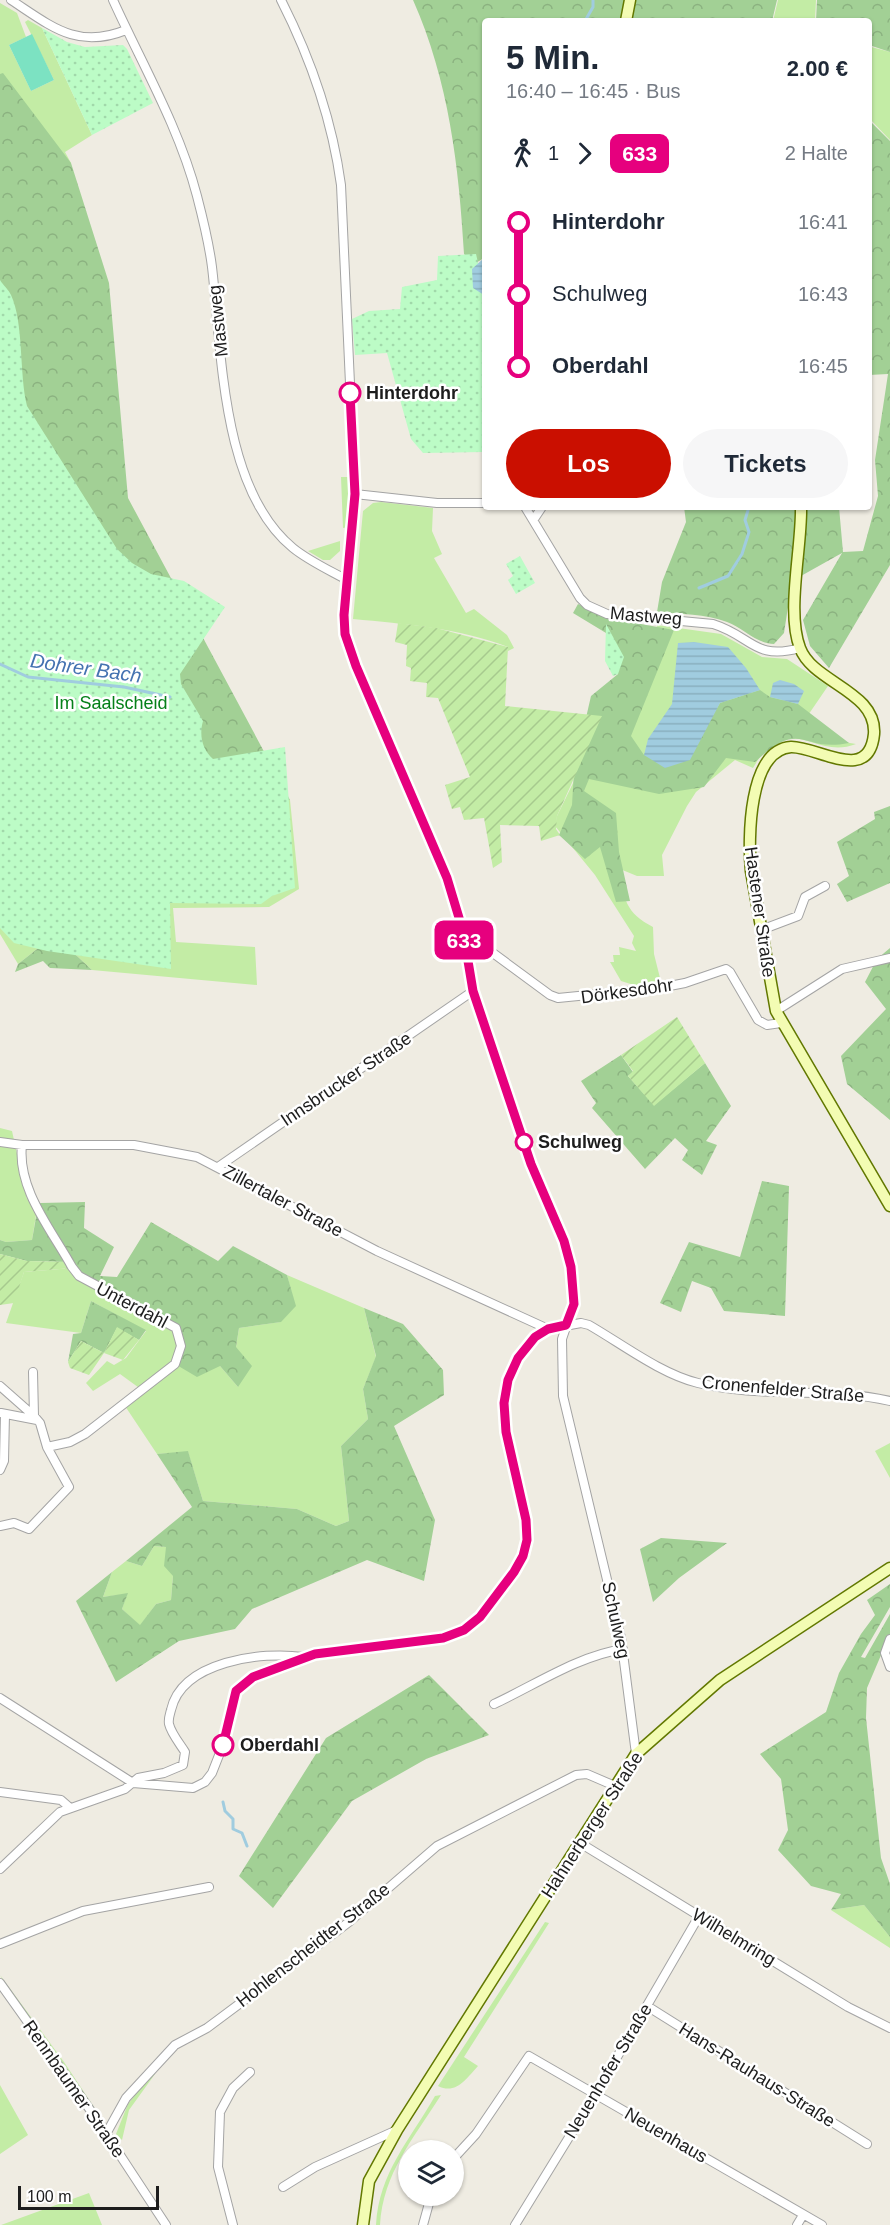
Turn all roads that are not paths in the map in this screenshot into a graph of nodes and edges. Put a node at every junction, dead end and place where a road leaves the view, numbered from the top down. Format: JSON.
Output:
{"nodes":[{"id":1,"x":11,"y":0,"type":"edge"},
{"id":2,"x":113,"y":0,"type":"edge"},
{"id":3,"x":282,"y":0,"type":"edge"},
{"id":4,"x":630,"y":0,"type":"edge"},
{"id":5,"x":627,"y":18,"type":"edge"},
{"id":6,"x":126,"y":30,"type":"junction"},
{"id":7,"x":355,"y":494,"type":"junction"},
{"id":8,"x":482,"y":503,"type":"edge"},
{"id":9,"x":527,"y":510,"type":"edge"},
{"id":10,"x":540,"y":510,"type":"edge"},
{"id":11,"x":801,"y":510,"type":"edge"},
{"id":12,"x":534,"y":519,"type":"junction"},
{"id":13,"x":347,"y":580,"type":"junction"},
{"id":14,"x":800,"y":648,"type":"junction"},
{"id":15,"x":825,"y":886,"type":"dead end"},
{"id":16,"x":760,"y":930,"type":"junction"},
{"id":17,"x":463,"y":931,"type":"junction"},
{"id":18,"x":890,"y":958,"type":"edge"},
{"id":19,"x":473,"y":991,"type":"junction"},
{"id":20,"x":776,"y":1011,"type":"junction"},
{"id":21,"x":781,"y":1023,"type":"junction"},
{"id":22,"x":0,"y":1142,"type":"edge"},
{"id":23,"x":22,"y":1145,"type":"junction"},
{"id":24,"x":218,"y":1167,"type":"junction"},
{"id":25,"x":890,"y":1206,"type":"edge"},
{"id":26,"x":566,"y":1325,"type":"junction"},
{"id":27,"x":548,"y":1329,"type":"junction"},
{"id":28,"x":33,"y":1372,"type":"dead end"},
{"id":29,"x":0,"y":1386,"type":"edge"},
{"id":30,"x":890,"y":1401,"type":"edge"},
{"id":31,"x":2,"y":1413,"type":"edge"},
{"id":32,"x":36,"y":1418,"type":"junction"},
{"id":33,"x":47,"y":1447,"type":"junction"},
{"id":34,"x":0,"y":1470,"type":"edge"},
{"id":35,"x":0,"y":1526,"type":"edge"},
{"id":36,"x":890,"y":1568,"type":"edge"},
{"id":37,"x":890,"y":1639,"type":"edge"},
{"id":38,"x":623,"y":1649,"type":"junction"},
{"id":39,"x":303,"y":1657,"type":"junction"},
{"id":40,"x":890,"y":1667,"type":"edge"},
{"id":41,"x":0,"y":1698,"type":"edge"},
{"id":42,"x":494,"y":1704,"type":"dead end"},
{"id":43,"x":636,"y":1754,"type":"junction"},
{"id":44,"x":133,"y":1783,"type":"junction"},
{"id":45,"x":615,"y":1786,"type":"junction"},
{"id":46,"x":0,"y":1792,"type":"edge"},
{"id":47,"x":69,"y":1807,"type":"junction"},
{"id":48,"x":580,"y":1844,"type":"junction"},
{"id":49,"x":0,"y":1869,"type":"edge"},
{"id":50,"x":209,"y":1887,"type":"dead end"},
{"id":51,"x":699,"y":1916,"type":"junction"},
{"id":52,"x":0,"y":1944,"type":"edge"},
{"id":53,"x":0,"y":1983,"type":"edge"},
{"id":54,"x":647,"y":2006,"type":"junction"},
{"id":55,"x":890,"y":2028,"type":"edge"},
{"id":56,"x":250,"y":2072,"type":"dead end"},
{"id":57,"x":595,"y":2095,"type":"junction"},
{"id":58,"x":397,"y":2130,"type":"junction"},
{"id":59,"x":106,"y":2134,"type":"junction"},
{"id":60,"x":867,"y":2144,"type":"dead end"},
{"id":61,"x":464,"y":2147,"type":"edge"},
{"id":62,"x":283,"y":2187,"type":"dead end"},
{"id":63,"x":428,"y":2206,"type":"edge"},
{"id":64,"x":803,"y":2215,"type":"junction"},
{"id":65,"x":166,"y":2225,"type":"edge"},
{"id":66,"x":233,"y":2225,"type":"edge"},
{"id":67,"x":363,"y":2225,"type":"edge"},
{"id":68,"x":423,"y":2225,"type":"edge"},
{"id":69,"x":515,"y":2225,"type":"edge"},
{"id":70,"x":797,"y":2225,"type":"edge"},
{"id":71,"x":822,"y":2225,"type":"edge"}],
"edges":[{"from":1,"to":6,"type":"street"},
{"from":2,"to":6,"type":"street","name":"Mastweg"},
{"from":3,"to":7,"type":"street"},
{"from":4,"to":5,"type":"main road"},
{"from":6,"to":13,"type":"street","name":"Mastweg"},
{"from":7,"to":8,"type":"street"},
{"from":7,"to":13,"type":"street"},
{"from":9,"to":12,"type":"street","name":"Mastweg"},
{"from":10,"to":12,"type":"street"},
{"from":11,"to":14,"type":"main road"},
{"from":12,"to":14,"type":"street","name":"Mastweg"},
{"from":13,"to":17,"type":"street","name":"Schulweg"},
{"from":14,"to":16,"type":"main road","name":"Hastener Straße"},
{"from":15,"to":16,"type":"street"},
{"from":16,"to":20,"type":"main road","name":"Hastener Straße"},
{"from":17,"to":19,"type":"street","name":"Schulweg"},
{"from":17,"to":21,"type":"street","name":"Dörkesdohr"},
{"from":18,"to":20,"type":"street"},
{"from":19,"to":24,"type":"street","name":"Innsbrucker Straße"},
{"from":19,"to":26,"type":"street","name":"Schulweg"},
{"from":20,"to":21,"type":"main road","name":"Hastener Straße"},
{"from":21,"to":25,"type":"main road","name":"Hastener Straße"},
{"from":22,"to":23,"type":"street","name":"Zillertaler Straße"},
{"from":23,"to":24,"type":"street","name":"Zillertaler Straße"},
{"from":23,"to":33,"type":"street","name":"Unterdahl"},
{"from":24,"to":27,"type":"street","name":"Zillertaler Straße"},
{"from":26,"to":27,"type":"street","name":"Cronenfelder Straße"},
{"from":26,"to":30,"type":"street","name":"Cronenfelder Straße"},
{"from":26,"to":38,"type":"street","name":"Schulweg"},
{"from":27,"to":39,"type":"street","name":"Cronenfelder Straße"},
{"from":28,"to":32,"type":"street"},
{"from":29,"to":32,"type":"street"},
{"from":31,"to":32,"type":"street"},
{"from":31,"to":34,"type":"street"},
{"from":32,"to":33,"type":"street"},
{"from":33,"to":35,"type":"street"},
{"from":36,"to":43,"type":"main road","name":"Hahnerberger Straße"},
{"from":37,"to":40,"type":"street"},
{"from":38,"to":42,"type":"street"},
{"from":38,"to":43,"type":"street","name":"Schulweg"},
{"from":39,"to":44,"type":"street"},
{"from":39,"to":44,"type":"street"},
{"from":41,"to":44,"type":"street"},
{"from":43,"to":45,"type":"main road","name":"Hahnerberger Straße"},
{"from":44,"to":47,"type":"street"},
{"from":45,"to":48,"type":"main road","name":"Hahnerberger Straße"},
{"from":45,"to":59,"type":"street","name":"Hohlenscheidter Straße"},
{"from":46,"to":47,"type":"street"},
{"from":47,"to":49,"type":"street"},
{"from":48,"to":51,"type":"street","name":"Wilhelmring"},
{"from":48,"to":58,"type":"main road","name":"Hahnerberger Straße"},
{"from":50,"to":52,"type":"street"},
{"from":51,"to":54,"type":"street","name":"Neuenhofer Straße"},
{"from":51,"to":55,"type":"street","name":"Wilhelmring"},
{"from":53,"to":59,"type":"street","name":"Rennbaumer Straße"},
{"from":54,"to":57,"type":"street","name":"Neuenhofer Straße"},
{"from":54,"to":60,"type":"street","name":"Hans-Rauhaus-Straße"},
{"from":56,"to":66,"type":"street"},
{"from":57,"to":61,"type":"street","name":"Neuenhaus"},
{"from":57,"to":64,"type":"street","name":"Neuenhaus"},
{"from":57,"to":69,"type":"street","name":"Neuenhofer Straße"},
{"from":58,"to":62,"type":"street"},
{"from":58,"to":67,"type":"main road","name":"Hahnerberger Straße"},
{"from":59,"to":65,"type":"street","name":"Rennbaumer Straße"},
{"from":63,"to":68,"type":"street"},
{"from":64,"to":70,"type":"street"},
{"from":64,"to":71,"type":"street","name":"Neuenhaus"}]}
